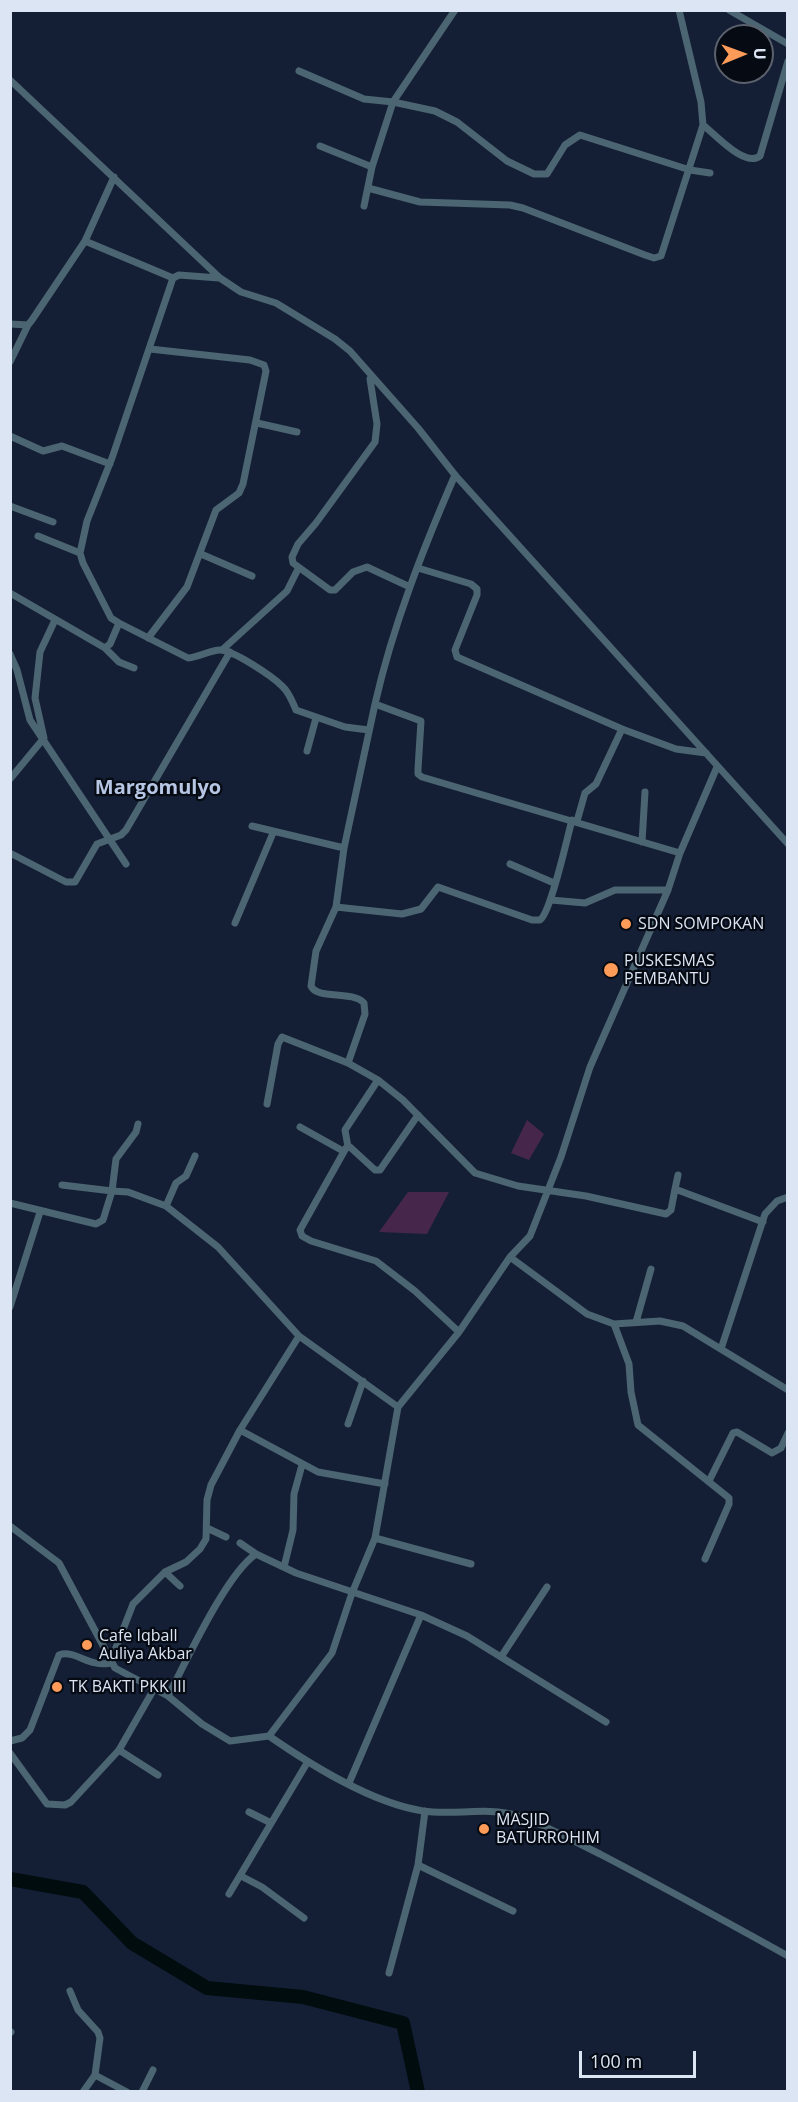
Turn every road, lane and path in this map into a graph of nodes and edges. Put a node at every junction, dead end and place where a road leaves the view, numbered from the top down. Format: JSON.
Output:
{"nodes":[{"id":1,"x":454,"y":10,"type":"edge"},
{"id":2,"x":678,"y":10,"type":"edge"},
{"id":3,"x":729,"y":10,"type":"edge"},
{"id":4,"x":788,"y":44,"type":"edge"},
{"id":5,"x":788,"y":61,"type":"edge"},
{"id":6,"x":299,"y":71,"type":"dead end"},
{"id":7,"x":10,"y":80,"type":"edge"},
{"id":8,"x":393,"y":102,"type":"junction"},
{"id":9,"x":703,"y":125,"type":"junction"},
{"id":10,"x":320,"y":146,"type":"dead end"},
{"id":11,"x":372,"y":166,"type":"junction"},
{"id":12,"x":690,"y":170,"type":"junction"},
{"id":13,"x":710,"y":173,"type":"dead end"},
{"id":14,"x":114,"y":177,"type":"junction"},
{"id":15,"x":368,"y":188,"type":"junction"},
{"id":16,"x":364,"y":206,"type":"dead end"},
{"id":17,"x":85,"y":241,"type":"junction"},
{"id":18,"x":173,"y":278,"type":"junction"},
{"id":19,"x":220,"y":278,"type":"junction"},
{"id":20,"x":10,"y":324,"type":"edge"},
{"id":21,"x":28,"y":325,"type":"junction"},
{"id":22,"x":150,"y":349,"type":"junction"},
{"id":23,"x":10,"y":362,"type":"edge"},
{"id":24,"x":370,"y":376,"type":"junction"},
{"id":25,"x":257,"y":423,"type":"junction"},
{"id":26,"x":297,"y":432,"type":"dead end"},
{"id":27,"x":10,"y":436,"type":"edge"},
{"id":28,"x":110,"y":464,"type":"junction"},
{"id":29,"x":455,"y":475,"type":"junction"},
{"id":30,"x":10,"y":506,"type":"edge"},
{"id":31,"x":53,"y":522,"type":"dead end"},
{"id":32,"x":38,"y":536,"type":"dead end"},
{"id":33,"x":80,"y":553,"type":"junction"},
{"id":34,"x":201,"y":554,"type":"junction"},
{"id":35,"x":418,"y":568,"type":"junction"},
{"id":36,"x":298,"y":569,"type":"junction"},
{"id":37,"x":252,"y":576,"type":"dead end"},
{"id":38,"x":410,"y":587,"type":"junction"},
{"id":39,"x":10,"y":593,"type":"edge"},
{"id":40,"x":55,"y":620,"type":"junction"},
{"id":41,"x":119,"y":623,"type":"junction"},
{"id":42,"x":148,"y":638,"type":"junction"},
{"id":43,"x":105,"y":648,"type":"junction"},
{"id":44,"x":222,"y":650,"type":"junction"},
{"id":45,"x":230,"y":652,"type":"junction"},
{"id":46,"x":10,"y":654,"type":"edge"},
{"id":47,"x":134,"y":668,"type":"dead end"},
{"id":48,"x":375,"y":704,"type":"junction"},
{"id":49,"x":316,"y":718,"type":"junction"},
{"id":50,"x":622,"y":729,"type":"junction"},
{"id":51,"x":369,"y":730,"type":"junction"},
{"id":52,"x":42,"y":741,"type":"junction"},
{"id":53,"x":307,"y":751,"type":"dead end"},
{"id":54,"x":706,"y":753,"type":"junction"},
{"id":55,"x":717,"y":767,"type":"junction"},
{"id":56,"x":10,"y":779,"type":"edge"},
{"id":57,"x":645,"y":792,"type":"dead end"},
{"id":58,"x":574,"y":821,"type":"junction"},
{"id":59,"x":252,"y":826,"type":"dead end"},
{"id":60,"x":273,"y":833,"type":"junction"},
{"id":61,"x":110,"y":839,"type":"junction"},
{"id":62,"x":642,"y":842,"type":"junction"},
{"id":63,"x":788,"y":844,"type":"edge"},
{"id":64,"x":344,"y":848,"type":"junction"},
{"id":65,"x":10,"y":853,"type":"edge"},
{"id":66,"x":680,"y":853,"type":"junction"},
{"id":67,"x":126,"y":864,"type":"dead end"},
{"id":68,"x":510,"y":864,"type":"dead end"},
{"id":69,"x":554,"y":883,"type":"junction"},
{"id":70,"x":668,"y":890,"type":"junction"},
{"id":71,"x":551,"y":900,"type":"junction"},
{"id":72,"x":336,"y":907,"type":"junction"},
{"id":73,"x":235,"y":923,"type":"dead end"},
{"id":74,"x":348,"y":1063,"type":"junction"},
{"id":75,"x":378,"y":1080,"type":"junction"},
{"id":76,"x":267,"y":1104,"type":"dead end"},
{"id":77,"x":418,"y":1115,"type":"junction"},
{"id":78,"x":138,"y":1124,"type":"dead end"},
{"id":79,"x":300,"y":1127,"type":"dead end"},
{"id":80,"x":345,"y":1149,"type":"junction"},
{"id":81,"x":195,"y":1156,"type":"dead end"},
{"id":82,"x":678,"y":1175,"type":"dead end"},
{"id":83,"x":62,"y":1185,"type":"dead end"},
{"id":84,"x":675,"y":1189,"type":"junction"},
{"id":85,"x":112,"y":1191,"type":"junction"},
{"id":86,"x":547,"y":1191,"type":"junction"},
{"id":87,"x":788,"y":1197,"type":"edge"},
{"id":88,"x":10,"y":1203,"type":"edge"},
{"id":89,"x":166,"y":1206,"type":"junction"},
{"id":90,"x":40,"y":1212,"type":"junction"},
{"id":91,"x":763,"y":1222,"type":"junction"},
{"id":92,"x":510,"y":1257,"type":"junction"},
{"id":93,"x":651,"y":1269,"type":"dead end"},
{"id":94,"x":10,"y":1307,"type":"edge"},
{"id":95,"x":636,"y":1322,"type":"junction"},
{"id":96,"x":614,"y":1324,"type":"junction"},
{"id":97,"x":459,"y":1332,"type":"junction"},
{"id":98,"x":299,"y":1336,"type":"junction"},
{"id":99,"x":721,"y":1349,"type":"junction"},
{"id":100,"x":363,"y":1381,"type":"junction"},
{"id":101,"x":788,"y":1390,"type":"edge"},
{"id":102,"x":398,"y":1407,"type":"junction"},
{"id":103,"x":348,"y":1424,"type":"dead end"},
{"id":104,"x":240,"y":1430,"type":"junction"},
{"id":105,"x":788,"y":1433,"type":"edge"},
{"id":106,"x":302,"y":1465,"type":"junction"},
{"id":107,"x":709,"y":1481,"type":"junction"},
{"id":108,"x":385,"y":1484,"type":"junction"},
{"id":109,"x":10,"y":1526,"type":"edge"},
{"id":110,"x":207,"y":1528,"type":"junction"},
{"id":111,"x":226,"y":1537,"type":"dead end"},
{"id":112,"x":375,"y":1538,"type":"junction"},
{"id":113,"x":240,"y":1543,"type":"dead end"},
{"id":114,"x":256,"y":1554,"type":"junction"},
{"id":115,"x":705,"y":1559,"type":"dead end"},
{"id":116,"x":471,"y":1564,"type":"dead end"},
{"id":117,"x":284,"y":1567,"type":"junction"},
{"id":118,"x":165,"y":1572,"type":"junction"},
{"id":119,"x":180,"y":1586,"type":"dead end"},
{"id":120,"x":547,"y":1587,"type":"dead end"},
{"id":121,"x":352,"y":1593,"type":"junction"},
{"id":122,"x":421,"y":1615,"type":"junction"},
{"id":123,"x":501,"y":1657,"type":"junction"},
{"id":124,"x":110,"y":1663,"type":"junction"},
{"id":125,"x":154,"y":1689,"type":"junction"},
{"id":126,"x":168,"y":1696,"type":"junction"},
{"id":127,"x":606,"y":1722,"type":"dead end"},
{"id":128,"x":269,"y":1736,"type":"junction"},
{"id":129,"x":10,"y":1741,"type":"edge"},
{"id":130,"x":119,"y":1750,"type":"junction"},
{"id":131,"x":10,"y":1753,"type":"edge"},
{"id":132,"x":308,"y":1763,"type":"junction"},
{"id":133,"x":158,"y":1775,"type":"dead end"},
{"id":134,"x":350,"y":1783,"type":"junction"},
{"id":135,"x":425,"y":1811,"type":"junction"},
{"id":136,"x":249,"y":1812,"type":"dead end"},
{"id":137,"x":272,"y":1823,"type":"junction"},
{"id":138,"x":418,"y":1865,"type":"junction"},
{"id":139,"x":241,"y":1876,"type":"junction"},
{"id":140,"x":229,"y":1894,"type":"dead end"},
{"id":141,"x":513,"y":1911,"type":"dead end"},
{"id":142,"x":304,"y":1917,"type":"dead end"},
{"id":143,"x":788,"y":1956,"type":"edge"},
{"id":144,"x":389,"y":1973,"type":"dead end"},
{"id":145,"x":70,"y":1990,"type":"dead end"},
{"id":146,"x":153,"y":2070,"type":"dead end"},
{"id":147,"x":94,"y":2075,"type":"junction"},
{"id":148,"x":83,"y":2091,"type":"edge"},
{"id":149,"x":127,"y":2091,"type":"edge"},
{"id":150,"x":142,"y":2091,"type":"edge"}],
"edges":[{"from":1,"to":8,"type":"street"},
{"from":2,"to":9,"type":"street"},
{"from":3,"to":4,"type":"street"},
{"from":5,"to":9,"type":"street"},
{"from":6,"to":8,"type":"street"},
{"from":7,"to":14,"type":"street"},
{"from":8,"to":11,"type":"street"},
{"from":8,"to":12,"type":"street"},
{"from":9,"to":12,"type":"street"},
{"from":10,"to":11,"type":"street"},
{"from":11,"to":15,"type":"street"},
{"from":12,"to":13,"type":"street"},
{"from":12,"to":15,"type":"street"},
{"from":14,"to":17,"type":"street"},
{"from":14,"to":19,"type":"street"},
{"from":15,"to":16,"type":"street"},
{"from":17,"to":18,"type":"street"},
{"from":17,"to":21,"type":"street"},
{"from":18,"to":19,"type":"street"},
{"from":18,"to":22,"type":"street"},
{"from":19,"to":24,"type":"street"},
{"from":20,"to":21,"type":"street"},
{"from":21,"to":23,"type":"street"},
{"from":22,"to":25,"type":"street"},
{"from":22,"to":28,"type":"street"},
{"from":24,"to":29,"type":"street"},
{"from":24,"to":36,"type":"street"},
{"from":25,"to":26,"type":"street"},
{"from":25,"to":34,"type":"street"},
{"from":27,"to":28,"type":"street"},
{"from":28,"to":33,"type":"street"},
{"from":29,"to":35,"type":"street"},
{"from":29,"to":54,"type":"street"},
{"from":30,"to":31,"type":"street"},
{"from":32,"to":33,"type":"street"},
{"from":33,"to":41,"type":"street"},
{"from":34,"to":37,"type":"street"},
{"from":34,"to":42,"type":"street"},
{"from":35,"to":38,"type":"street"},
{"from":35,"to":50,"type":"street"},
{"from":36,"to":38,"type":"street"},
{"from":36,"to":44,"type":"street"},
{"from":38,"to":48,"type":"street"},
{"from":39,"to":40,"type":"street"},
{"from":40,"to":43,"type":"street"},
{"from":40,"to":52,"type":"street"},
{"from":41,"to":42,"type":"street"},
{"from":41,"to":43,"type":"street"},
{"from":42,"to":44,"type":"street"},
{"from":43,"to":47,"type":"street"},
{"from":44,"to":45,"type":"street"},
{"from":45,"to":49,"type":"street"},
{"from":45,"to":61,"type":"street"},
{"from":46,"to":52,"type":"street"},
{"from":48,"to":51,"type":"street"},
{"from":48,"to":58,"type":"street"},
{"from":49,"to":51,"type":"street"},
{"from":49,"to":53,"type":"street"},
{"from":50,"to":54,"type":"street"},
{"from":50,"to":58,"type":"street"},
{"from":51,"to":64,"type":"street"},
{"from":52,"to":56,"type":"street"},
{"from":52,"to":61,"type":"street"},
{"from":54,"to":55,"type":"street"},
{"from":55,"to":63,"type":"street"},
{"from":55,"to":66,"type":"street"},
{"from":57,"to":62,"type":"street"},
{"from":58,"to":62,"type":"street"},
{"from":58,"to":69,"type":"street"},
{"from":59,"to":60,"type":"street"},
{"from":60,"to":64,"type":"street"},
{"from":60,"to":73,"type":"street"},
{"from":61,"to":65,"type":"street"},
{"from":61,"to":67,"type":"street"},
{"from":62,"to":66,"type":"street"},
{"from":64,"to":72,"type":"street"},
{"from":66,"to":70,"type":"street"},
{"from":68,"to":69,"type":"street"},
{"from":69,"to":71,"type":"street"},
{"from":70,"to":71,"type":"street"},
{"from":70,"to":86,"type":"street"},
{"from":71,"to":72,"type":"street"},
{"from":72,"to":74,"type":"street"},
{"from":74,"to":75,"type":"street"},
{"from":74,"to":76,"type":"street"},
{"from":75,"to":77,"type":"street"},
{"from":75,"to":80,"type":"street"},
{"from":77,"to":80,"type":"street"},
{"from":77,"to":86,"type":"street"},
{"from":78,"to":85,"type":"street"},
{"from":79,"to":80,"type":"street"},
{"from":80,"to":97,"type":"street"},
{"from":81,"to":89,"type":"street"},
{"from":82,"to":84,"type":"street"},
{"from":83,"to":85,"type":"street"},
{"from":84,"to":86,"type":"street"},
{"from":84,"to":91,"type":"street"},
{"from":85,"to":89,"type":"street"},
{"from":85,"to":90,"type":"street"},
{"from":86,"to":92,"type":"street"},
{"from":87,"to":91,"type":"street"},
{"from":88,"to":90,"type":"street"},
{"from":89,"to":98,"type":"street"},
{"from":90,"to":94,"type":"street"},
{"from":91,"to":99,"type":"street"},
{"from":92,"to":96,"type":"street"},
{"from":92,"to":97,"type":"street"},
{"from":93,"to":95,"type":"street"},
{"from":95,"to":96,"type":"street"},
{"from":95,"to":99,"type":"street"},
{"from":96,"to":107,"type":"street"},
{"from":97,"to":102,"type":"street"},
{"from":98,"to":100,"type":"street"},
{"from":98,"to":104,"type":"street"},
{"from":99,"to":101,"type":"street"},
{"from":100,"to":102,"type":"street"},
{"from":100,"to":103,"type":"street"},
{"from":102,"to":108,"type":"street"},
{"from":104,"to":106,"type":"street"},
{"from":104,"to":110,"type":"street"},
{"from":105,"to":107,"type":"street"},
{"from":106,"to":108,"type":"street"},
{"from":106,"to":117,"type":"street"},
{"from":107,"to":115,"type":"street"},
{"from":108,"to":112,"type":"street"},
{"from":109,"to":124,"type":"street"},
{"from":110,"to":111,"type":"street"},
{"from":110,"to":118,"type":"street"},
{"from":112,"to":116,"type":"street"},
{"from":112,"to":121,"type":"street"},
{"from":113,"to":114,"type":"street"},
{"from":114,"to":117,"type":"street"},
{"from":114,"to":126,"type":"street"},
{"from":117,"to":121,"type":"street"},
{"from":118,"to":119,"type":"street"},
{"from":118,"to":124,"type":"street"},
{"from":120,"to":123,"type":"street"},
{"from":121,"to":122,"type":"street"},
{"from":121,"to":128,"type":"street"},
{"from":122,"to":123,"type":"street"},
{"from":122,"to":134,"type":"street"},
{"from":123,"to":127,"type":"street"},
{"from":124,"to":125,"type":"street"},
{"from":124,"to":129,"type":"street"},
{"from":125,"to":126,"type":"street"},
{"from":125,"to":130,"type":"street"},
{"from":126,"to":128,"type":"street"},
{"from":128,"to":132,"type":"street"},
{"from":130,"to":131,"type":"street"},
{"from":130,"to":133,"type":"street"},
{"from":132,"to":134,"type":"street"},
{"from":132,"to":137,"type":"street"},
{"from":134,"to":135,"type":"street"},
{"from":135,"to":138,"type":"street"},
{"from":135,"to":143,"type":"street"},
{"from":136,"to":137,"type":"street"},
{"from":137,"to":139,"type":"street"},
{"from":138,"to":141,"type":"street"},
{"from":138,"to":144,"type":"street"},
{"from":139,"to":140,"type":"street"},
{"from":139,"to":142,"type":"street"},
{"from":145,"to":147,"type":"street"},
{"from":146,"to":150,"type":"street"},
{"from":147,"to":148,"type":"street"},
{"from":147,"to":149,"type":"street"}]}
